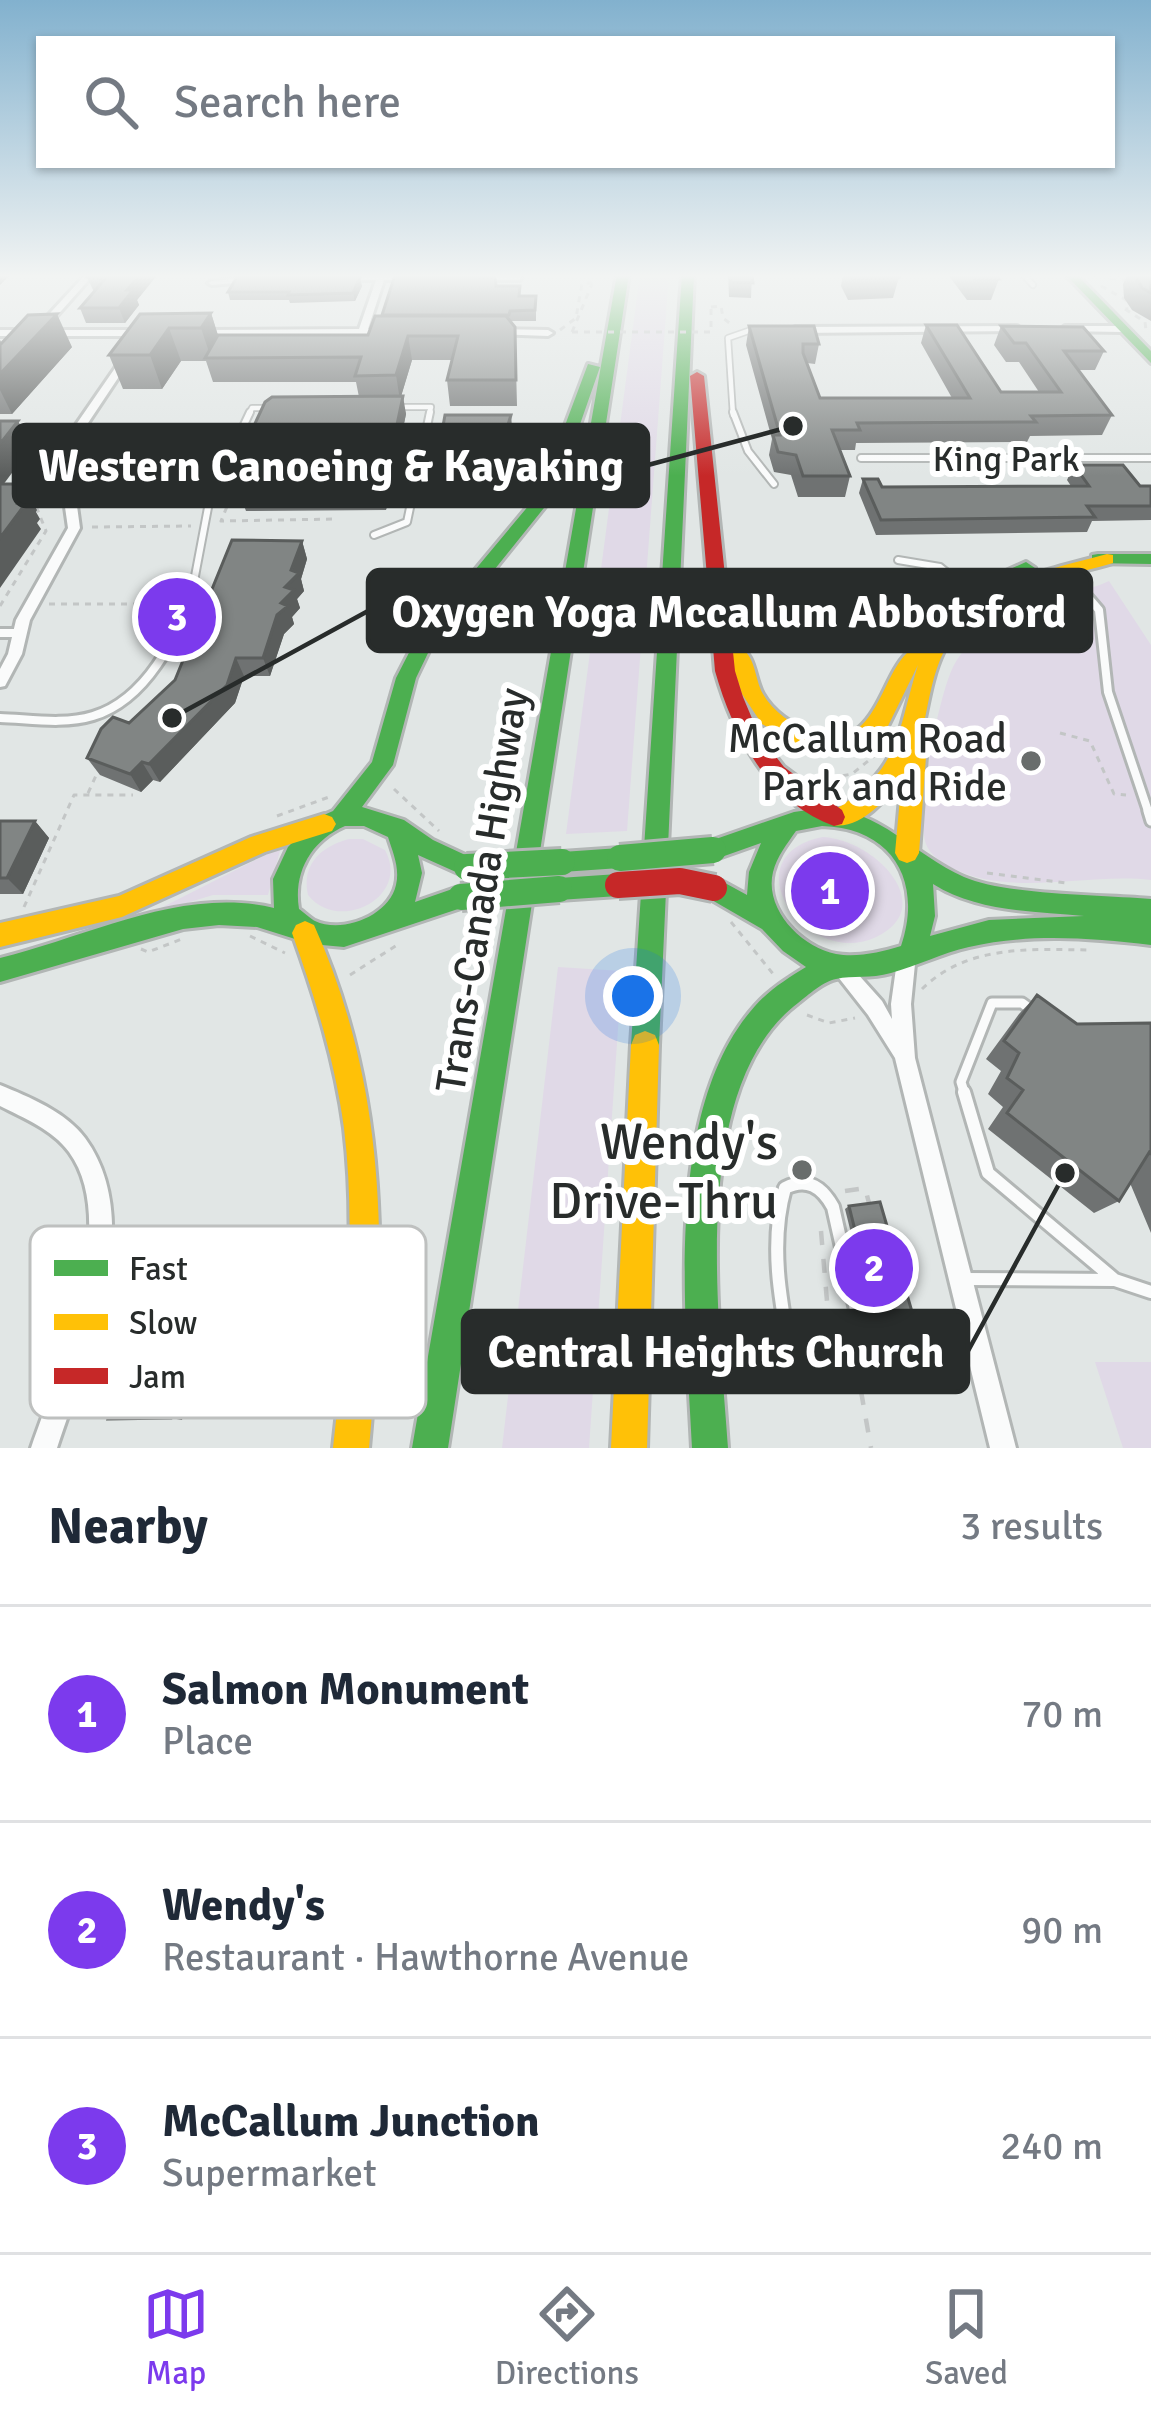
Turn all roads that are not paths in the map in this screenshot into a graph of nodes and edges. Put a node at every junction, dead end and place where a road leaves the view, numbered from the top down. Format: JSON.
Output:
{"nodes":[{"id":1,"x":138,"y":342,"type":"edge"},
{"id":2,"x":600,"y":342,"type":"edge"},
{"id":3,"x":612,"y":342,"type":"edge"},
{"id":4,"x":687,"y":342,"type":"edge"},
{"id":5,"x":728,"y":342,"type":"edge"},
{"id":6,"x":687,"y":346,"type":"junction"},
{"id":7,"x":386,"y":407,"type":"edge"},
{"id":8,"x":274,"y":408,"type":"edge"},
{"id":9,"x":861,"y":458,"type":"dead end"},
{"id":10,"x":1151,"y":458,"type":"edge"},
{"id":11,"x":774,"y":484,"type":"dead end"},
{"id":12,"x":374,"y":535,"type":"dead end"},
{"id":13,"x":712,"y":549,"type":"junction"},
{"id":14,"x":1106,"y":559,"type":"junction"},
{"id":15,"x":1151,"y":559,"type":"edge"},
{"id":16,"x":898,"y":560,"type":"dead end"},
{"id":17,"x":1066,"y":570,"type":"junction"},
{"id":18,"x":968,"y":602,"type":"junction"},
{"id":19,"x":0,"y":633,"type":"edge"},
{"id":20,"x":18,"y":633,"type":"junction"},
{"id":21,"x":942,"y":634,"type":"junction"},
{"id":22,"x":0,"y":682,"type":"edge"},
{"id":23,"x":918,"y":706,"type":"junction"},
{"id":24,"x":0,"y":718,"type":"edge"},
{"id":25,"x":838,"y":817,"type":"junction"},
{"id":26,"x":336,"y":820,"type":"junction"},
{"id":27,"x":1151,"y":821,"type":"edge"},
{"id":28,"x":397,"y":826,"type":"junction"},
{"id":29,"x":787,"y":826,"type":"junction"},
{"id":30,"x":910,"y":856,"type":"junction"},
{"id":31,"x":1151,"y":910,"type":"edge"},
{"id":32,"x":771,"y":925,"type":"junction"},
{"id":33,"x":375,"y":928,"type":"junction"},
{"id":34,"x":300,"y":929,"type":"junction"},
{"id":35,"x":6,"y":932,"type":"edge"},
{"id":36,"x":1151,"y":933,"type":"edge"},
{"id":37,"x":910,"y":953,"type":"junction"},
{"id":38,"x":837,"y":967,"type":"junction"},
{"id":39,"x":0,"y":970,"type":"edge"},
{"id":40,"x":1038,"y":1015,"type":"edge"},
{"id":41,"x":904,"y":1058,"type":"junction"},
{"id":42,"x":0,"y":1095,"type":"edge"},
{"id":43,"x":103,"y":1226,"type":"edge"},
{"id":44,"x":368,"y":1226,"type":"edge"},
{"id":45,"x":960,"y":1279,"type":"junction"},
{"id":46,"x":1114,"y":1280,"type":"junction"},
{"id":47,"x":1151,"y":1292,"type":"edge"},
{"id":48,"x":795,"y":1380,"type":"dead end"},
{"id":49,"x":866,"y":1380,"type":"road end"},
{"id":50,"x":53,"y":1418,"type":"edge"},
{"id":51,"x":354,"y":1418,"type":"edge"},
{"id":52,"x":44,"y":1448,"type":"edge"},
{"id":53,"x":351,"y":1448,"type":"edge"},
{"id":54,"x":430,"y":1448,"type":"edge"},
{"id":55,"x":629,"y":1448,"type":"edge"},
{"id":56,"x":710,"y":1448,"type":"edge"},
{"id":57,"x":1003,"y":1448,"type":"edge"}],
"edges":[{"from":1,"to":20,"type":"street"},
{"from":2,"to":26,"type":"main road"},
{"from":3,"to":54,"type":"main road","name":"Trans-Canada Highway"},
{"from":4,"to":6,"type":"main road"},
{"from":5,"to":11,"type":"lane"},
{"from":6,"to":13,"type":"main road"},
{"from":6,"to":55,"type":"main road"},
{"from":7,"to":12,"type":"lane"},
{"from":8,"to":24,"type":"lane"},
{"from":9,"to":10,"type":"lane","name":"King Park"},
{"from":13,"to":21,"type":"main road"},
{"from":13,"to":25,"type":"main road"},
{"from":14,"to":15,"type":"main road"},
{"from":14,"to":17,"type":"main road"},
{"from":14,"to":18,"type":"main road"},
{"from":16,"to":18,"type":"lane"},
{"from":17,"to":18,"type":"main road"},
{"from":17,"to":27,"type":"lane"},
{"from":18,"to":21,"type":"main road"},
{"from":19,"to":20,"type":"lane"},
{"from":20,"to":22,"type":"street"},
{"from":21,"to":23,"type":"main road"},
{"from":23,"to":25,"type":"main road"},
{"from":23,"to":30,"type":"main road"},
{"from":25,"to":29,"type":"main road"},
{"from":25,"to":30,"type":"main road"},
{"from":26,"to":28,"type":"main road"},
{"from":26,"to":34,"type":"main road"},
{"from":26,"to":35,"type":"main road"},
{"from":28,"to":29,"type":"main road","bridge":true},
{"from":28,"to":33,"type":"main road"},
{"from":29,"to":32,"type":"main road"},
{"from":30,"to":31,"type":"main road"},
{"from":30,"to":37,"type":"main road"},
{"from":32,"to":33,"type":"main road","bridge":true},
{"from":32,"to":38,"type":"main road"},
{"from":33,"to":34,"type":"main road"},
{"from":34,"to":39,"type":"main road"},
{"from":34,"to":44,"type":"main road"},
{"from":36,"to":37,"type":"main road"},
{"from":37,"to":38,"type":"main road"},
{"from":37,"to":41,"type":"street"},
{"from":38,"to":41,"type":"street"},
{"from":38,"to":56,"type":"main road"},
{"from":40,"to":46,"type":"lane"},
{"from":41,"to":45,"type":"street"},
{"from":42,"to":43,"type":"street"},
{"from":45,"to":46,"type":"lane"},
{"from":45,"to":57,"type":"street"},
{"from":46,"to":47,"type":"lane"},
{"from":48,"to":49,"type":"lane"},
{"from":50,"to":52,"type":"street"},
{"from":51,"to":53,"type":"main road"}]}
